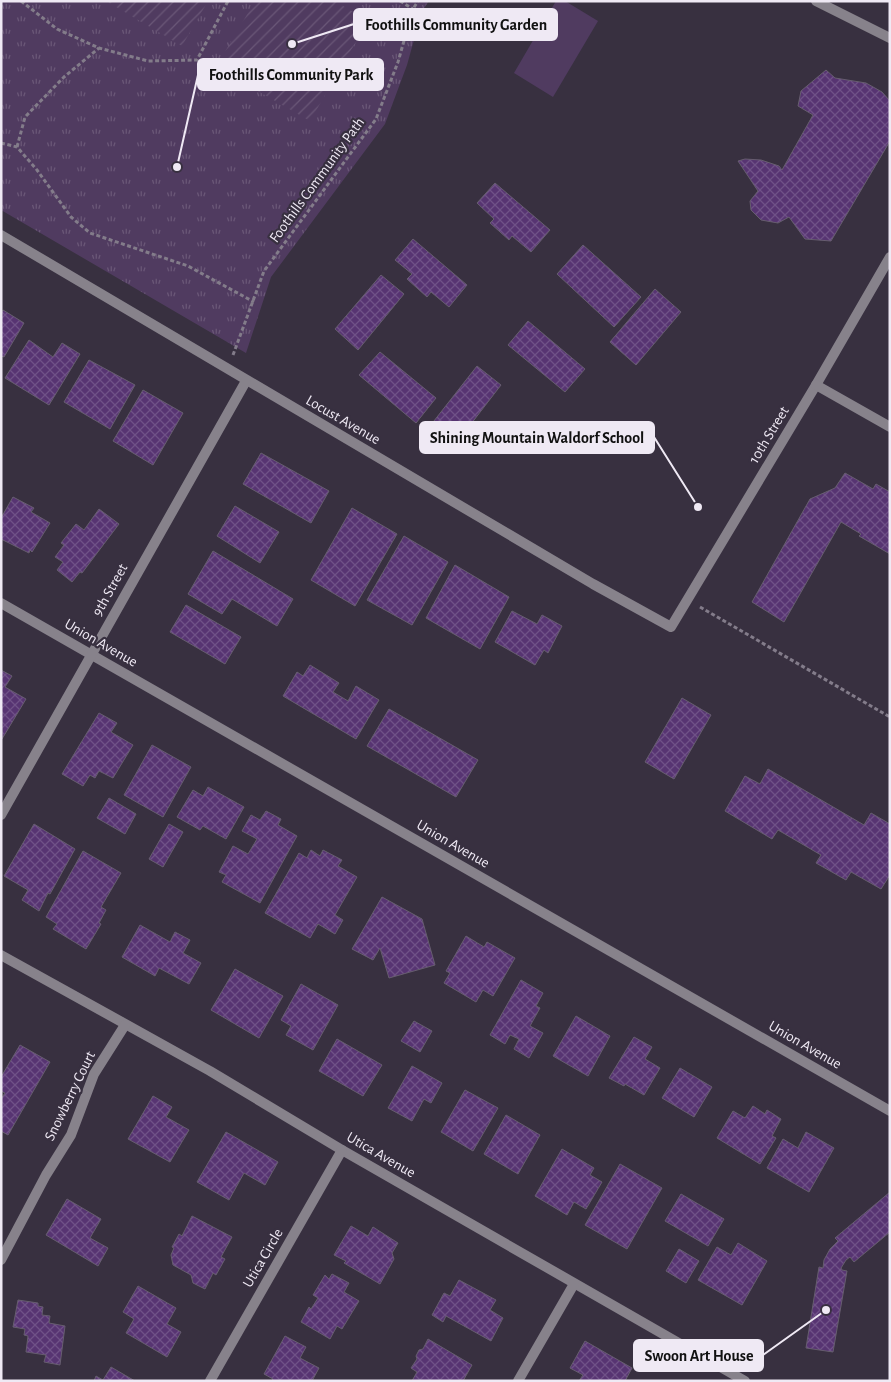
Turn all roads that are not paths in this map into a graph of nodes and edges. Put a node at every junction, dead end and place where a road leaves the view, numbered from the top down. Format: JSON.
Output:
{"nodes":[{"id":1,"x":816,"y":1,"type":"edge"},
{"id":2,"x":890,"y":38,"type":"edge"},
{"id":3,"x":1,"y":235,"type":"edge"},
{"id":4,"x":890,"y":257,"type":"edge"},
{"id":5,"x":246,"y":381,"type":"junction"},
{"id":6,"x":816,"y":385,"type":"junction"},
{"id":7,"x":890,"y":427,"type":"edge"},
{"id":8,"x":1,"y":603,"type":"edge"},
{"id":9,"x":671,"y":627,"type":"joint"},
{"id":10,"x":91,"y":654,"type":"junction"},
{"id":11,"x":1,"y":815,"type":"edge"},
{"id":12,"x":1,"y":955,"type":"edge"},
{"id":13,"x":125,"y":1025,"type":"junction"},
{"id":14,"x":890,"y":1111,"type":"edge"},
{"id":15,"x":342,"y":1150,"type":"junction"},
{"id":16,"x":1,"y":1260,"type":"edge"},
{"id":17,"x":574,"y":1284,"type":"junction"},
{"id":18,"x":210,"y":1381,"type":"edge"},
{"id":19,"x":518,"y":1381,"type":"edge"},
{"id":20,"x":745,"y":1381,"type":"edge"}],
"edges":[{"from":1,"to":2,"type":"street"},
{"from":3,"to":5,"type":"street","name":"Locust Avenue"},
{"from":4,"to":6,"type":"street","name":"10th Street"},
{"from":5,"to":9,"type":"street","name":"Locust Avenue"},
{"from":5,"to":10,"type":"street","name":"9th Street"},
{"from":6,"to":7,"type":"street"},
{"from":6,"to":9,"type":"street","name":"10th Street"},
{"from":8,"to":10,"type":"street","name":"Union Avenue"},
{"from":10,"to":11,"type":"street","name":"9th Street"},
{"from":10,"to":14,"type":"street","name":"Union Avenue"},
{"from":12,"to":13,"type":"street","name":"Utica Avenue"},
{"from":13,"to":15,"type":"street","name":"Utica Avenue"},
{"from":13,"to":16,"type":"street","name":"Snowberry Court"},
{"from":15,"to":17,"type":"street","name":"Utica Avenue"},
{"from":15,"to":18,"type":"street","name":"Utica Circle"},
{"from":17,"to":19,"type":"street"},
{"from":17,"to":20,"type":"street","name":"Utica Avenue"}]}
